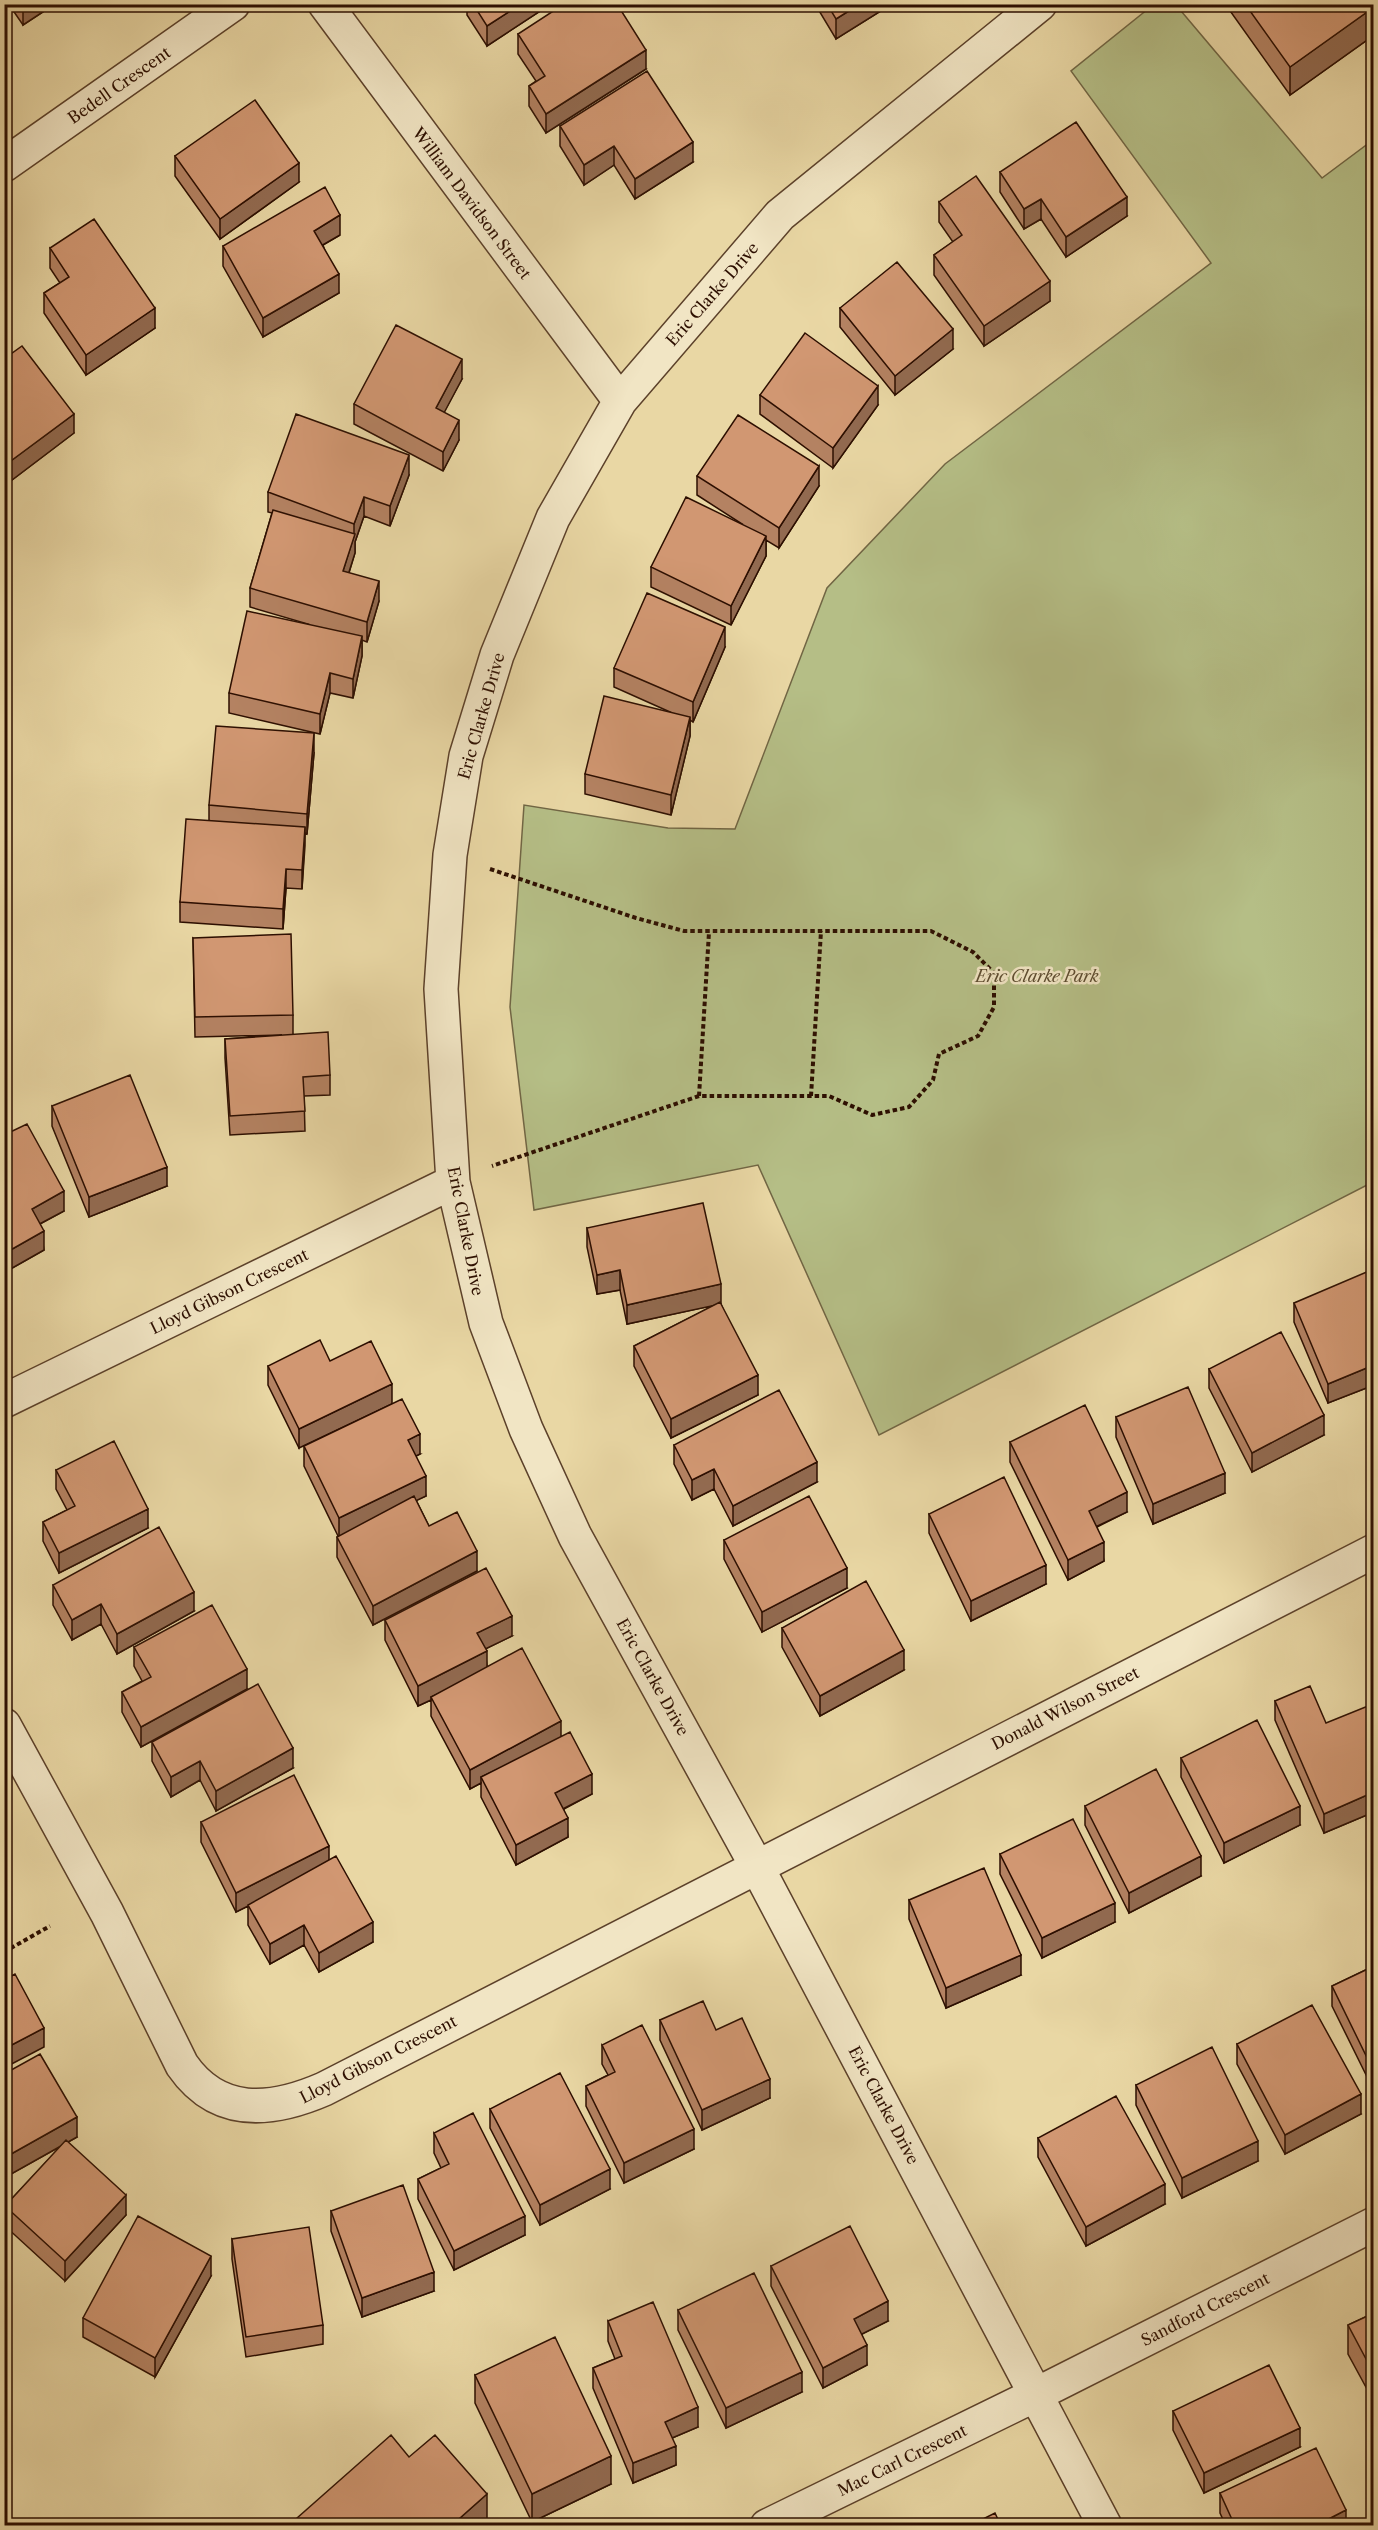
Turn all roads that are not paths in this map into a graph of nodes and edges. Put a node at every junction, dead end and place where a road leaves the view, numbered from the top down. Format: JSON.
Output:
{"nodes":[{"id":1,"x":233,"y":4,"type":"edge"},
{"id":2,"x":325,"y":4,"type":"edge"},
{"id":3,"x":1040,"y":4,"type":"edge"},
{"id":4,"x":4,"y":165,"type":"edge"},
{"id":5,"x":620,"y":401,"type":"junction"},
{"id":6,"x":453,"y":1182,"type":"junction"},
{"id":7,"x":4,"y":1401,"type":"edge"},
{"id":8,"x":1374,"y":1551,"type":"edge"},
{"id":9,"x":4,"y":1725,"type":"edge"},
{"id":10,"x":756,"y":1865,"type":"junction"},
{"id":11,"x":1374,"y":2224,"type":"edge"},
{"id":12,"x":1037,"y":2394,"type":"junction"},
{"id":13,"x":767,"y":2526,"type":"edge"},
{"id":14,"x":1105,"y":2526,"type":"edge"}],
"edges":[{"from":1,"to":4,"type":"street","name":"Bedell Crescent"},
{"from":2,"to":5,"type":"street","name":"William Davidson Street"},
{"from":3,"to":5,"type":"street","name":"Eric Clarke Drive"},
{"from":5,"to":6,"type":"street","name":"Eric Clarke Drive"},
{"from":6,"to":7,"type":"street","name":"Lloyd Gibson Crescent"},
{"from":6,"to":10,"type":"street","name":"Eric Clarke Drive"},
{"from":8,"to":10,"type":"street","name":"Donald Wilson Street"},
{"from":9,"to":10,"type":"street","name":"Lloyd Gibson Crescent"},
{"from":10,"to":12,"type":"street","name":"Eric Clarke Drive"},
{"from":11,"to":12,"type":"street","name":"Sandford Crescent"},
{"from":12,"to":13,"type":"street","name":"Mac Carl Crescent"},
{"from":12,"to":14,"type":"street","name":"Eric Clarke Drive"}]}
